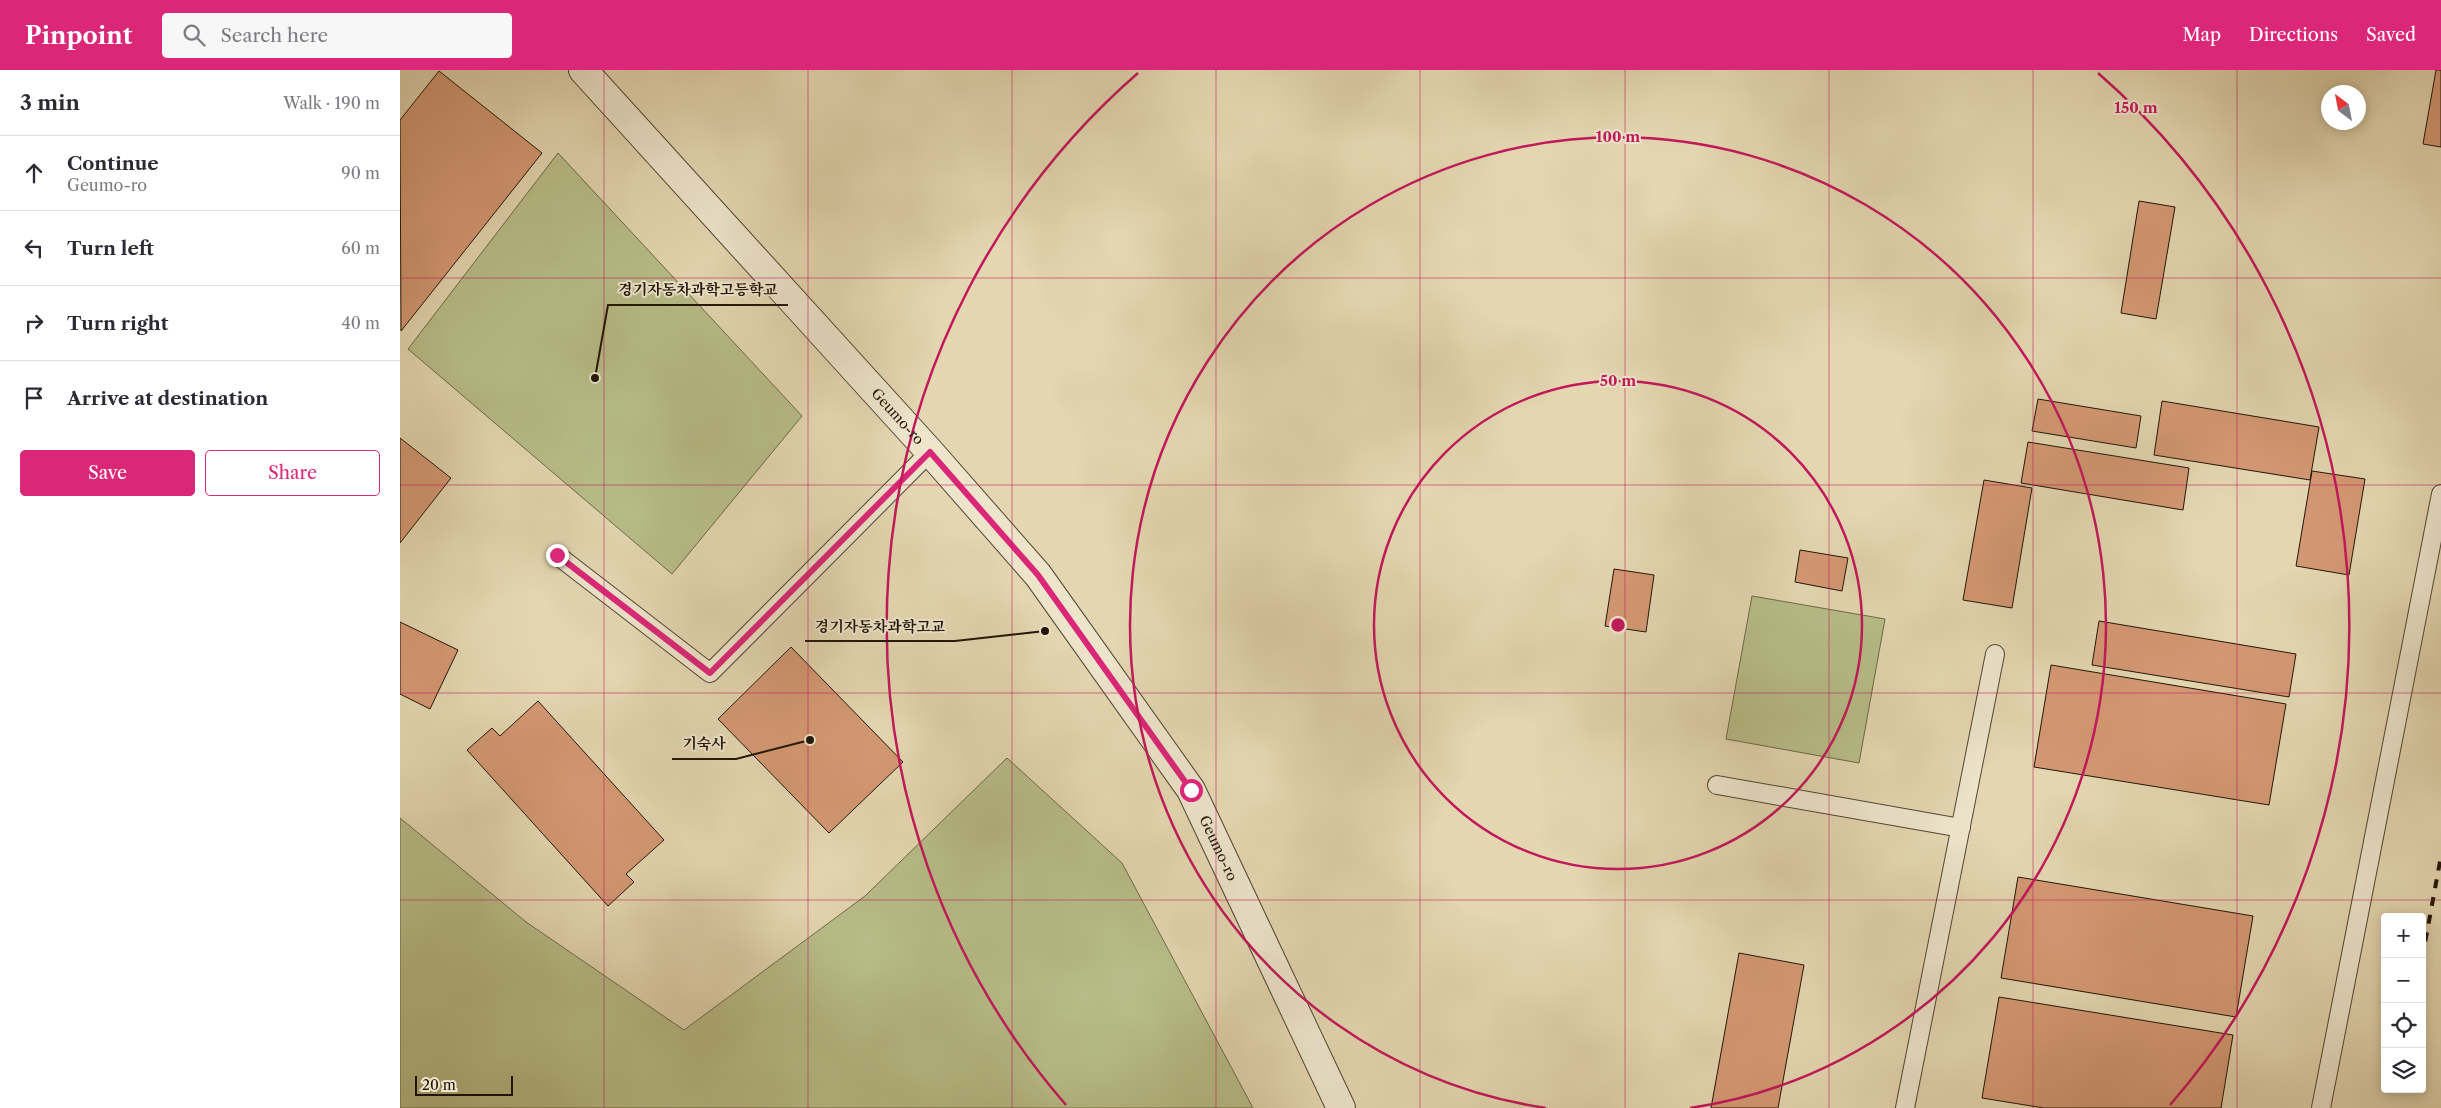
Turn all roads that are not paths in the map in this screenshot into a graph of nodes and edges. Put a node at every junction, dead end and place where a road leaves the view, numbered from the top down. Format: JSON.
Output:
{"nodes":[{"id":1,"x":583,"y":70,"type":"edge"},
{"id":2,"x":930,"y":452,"type":"junction"},
{"id":3,"x":2441,"y":494,"type":"edge"},
{"id":4,"x":557,"y":555,"type":"dead end"},
{"id":5,"x":1995,"y":654,"type":"dead end"},
{"id":6,"x":1717,"y":785,"type":"dead end"},
{"id":7,"x":1961,"y":828,"type":"junction"},
{"id":8,"x":1341,"y":1108,"type":"edge"},
{"id":9,"x":1905,"y":1108,"type":"edge"},
{"id":10,"x":2321,"y":1108,"type":"edge"}],
"edges":[{"from":1,"to":2,"type":"street","name":"Geumo-ro"},
{"from":2,"to":4,"type":"lane"},
{"from":2,"to":8,"type":"street","name":"Geumo-ro"},
{"from":3,"to":10,"type":"lane"},
{"from":5,"to":7,"type":"lane"},
{"from":6,"to":7,"type":"lane"},
{"from":7,"to":9,"type":"lane"}]}
